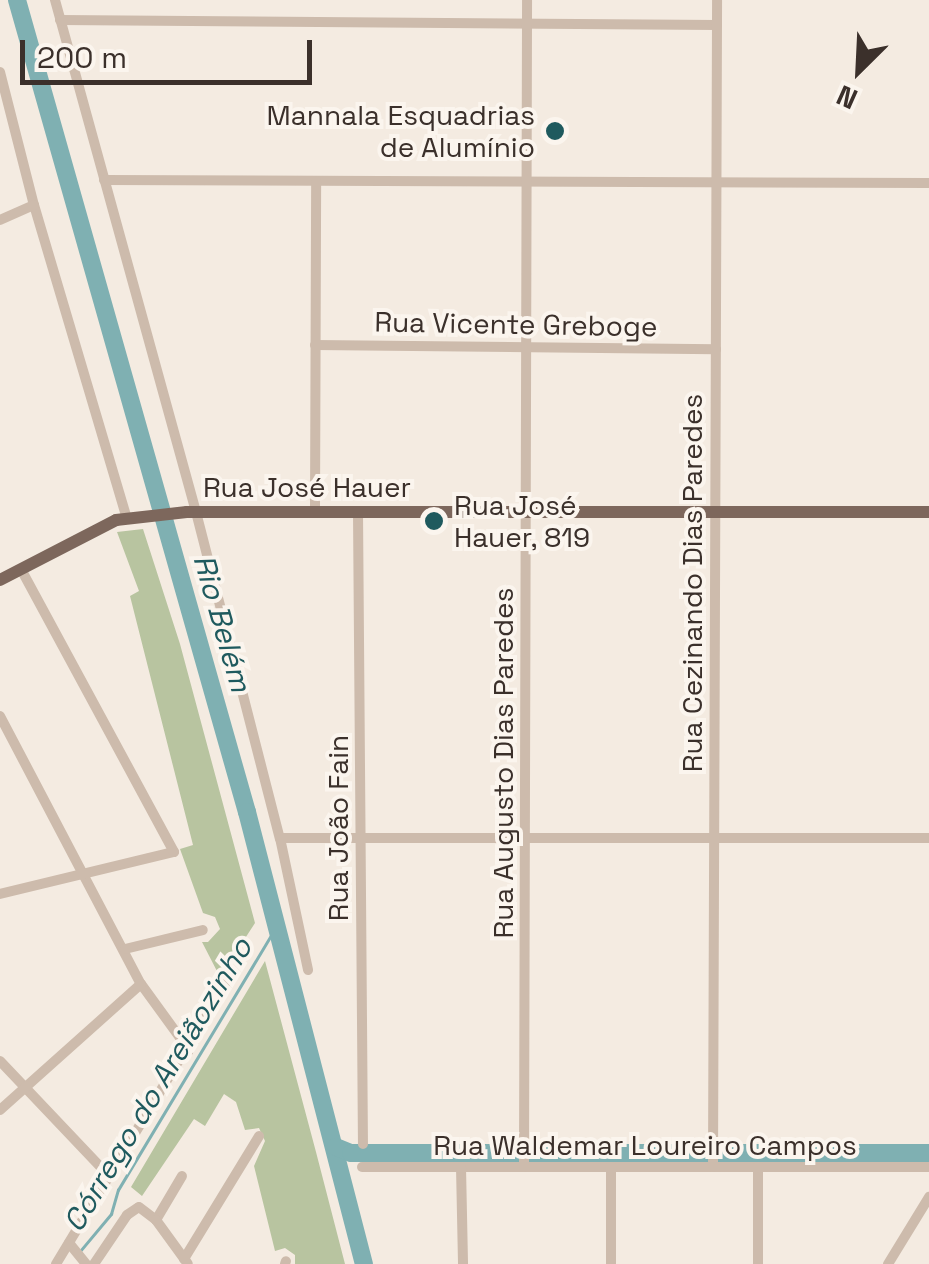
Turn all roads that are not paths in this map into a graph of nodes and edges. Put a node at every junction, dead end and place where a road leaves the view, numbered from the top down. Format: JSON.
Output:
{"nodes":[{"id":1,"x":55,"y":0,"type":"edge"},
{"id":2,"x":527,"y":0,"type":"edge"},
{"id":3,"x":717,"y":0,"type":"edge"},
{"id":4,"x":60,"y":20,"type":"junction"},
{"id":5,"x":527,"y":24,"type":"junction"},
{"id":6,"x":716,"y":25,"type":"junction"},
{"id":7,"x":0,"y":72,"type":"edge"},
{"id":8,"x":104,"y":180,"type":"junction"},
{"id":9,"x":316,"y":181,"type":"junction"},
{"id":10,"x":526,"y":181,"type":"junction"},
{"id":11,"x":716,"y":182,"type":"junction"},
{"id":12,"x":929,"y":182,"type":"edge"},
{"id":13,"x":34,"y":205,"type":"junction"},
{"id":14,"x":0,"y":220,"type":"edge"},
{"id":15,"x":316,"y":345,"type":"junction"},
{"id":16,"x":526,"y":347,"type":"junction"},
{"id":17,"x":716,"y":349,"type":"junction"},
{"id":18,"x":192,"y":512,"type":"junction"},
{"id":19,"x":315,"y":512,"type":"junction"},
{"id":20,"x":358,"y":512,"type":"junction"},
{"id":21,"x":526,"y":512,"type":"junction"},
{"id":22,"x":715,"y":512,"type":"junction"},
{"id":23,"x":929,"y":512,"type":"edge"},
{"id":24,"x":131,"y":517,"type":"junction"},
{"id":25,"x":21,"y":569,"type":"junction"},
{"id":26,"x":0,"y":580,"type":"edge"},
{"id":27,"x":0,"y":716,"type":"edge"},
{"id":28,"x":280,"y":838,"type":"junction"},
{"id":29,"x":360,"y":838,"type":"junction"},
{"id":30,"x":525,"y":838,"type":"junction"},
{"id":31,"x":714,"y":838,"type":"junction"},
{"id":32,"x":929,"y":838,"type":"edge"},
{"id":33,"x":84,"y":870,"type":"junction"},
{"id":34,"x":0,"y":894,"type":"edge"},
{"id":35,"x":203,"y":930,"type":"dead end"},
{"id":36,"x":126,"y":949,"type":"junction"},
{"id":37,"x":308,"y":970,"type":"dead end"},
{"id":38,"x":232,"y":972,"type":"dead end"},
{"id":39,"x":141,"y":984,"type":"junction"},
{"id":40,"x":189,"y":1050,"type":"junction"},
{"id":41,"x":0,"y":1061,"type":"edge"},
{"id":42,"x":24,"y":1086,"type":"junction"},
{"id":43,"x":0,"y":1110,"type":"edge"},
{"id":44,"x":259,"y":1136,"type":"dead end"},
{"id":45,"x":363,"y":1144,"type":"dead end"},
{"id":46,"x":524,"y":1163,"type":"junction"},
{"id":47,"x":713,"y":1163,"type":"junction"},
{"id":48,"x":362,"y":1167,"type":"dead end"},
{"id":49,"x":461,"y":1167,"type":"junction"},
{"id":50,"x":611,"y":1167,"type":"junction"},
{"id":51,"x":758,"y":1167,"type":"junction"},
{"id":52,"x":929,"y":1167,"type":"edge"},
{"id":53,"x":110,"y":1176,"type":"junction"},
{"id":54,"x":182,"y":1176,"type":"dead end"},
{"id":55,"x":929,"y":1198,"type":"edge"},
{"id":56,"x":156,"y":1220,"type":"junction"},
{"id":57,"x":68,"y":1243,"type":"junction"},
{"id":58,"x":186,"y":1262,"type":"edge"},
{"id":59,"x":56,"y":1264,"type":"edge"},
{"id":60,"x":90,"y":1264,"type":"edge"},
{"id":61,"x":463,"y":1264,"type":"edge"},
{"id":62,"x":611,"y":1264,"type":"edge"},
{"id":63,"x":758,"y":1264,"type":"edge"},
{"id":64,"x":888,"y":1264,"type":"edge"}],
"edges":[{"from":1,"to":4,"type":"street"},
{"from":2,"to":5,"type":"street","name":"Rua Augusto Dias Paredes"},
{"from":3,"to":6,"type":"street","name":"Rua Cezinando Dias Paredes"},
{"from":4,"to":5,"type":"street"},
{"from":4,"to":8,"type":"street"},
{"from":5,"to":6,"type":"street"},
{"from":5,"to":10,"type":"street","name":"Rua Augusto Dias Paredes"},
{"from":6,"to":11,"type":"street","name":"Rua Cezinando Dias Paredes"},
{"from":7,"to":13,"type":"street"},
{"from":8,"to":9,"type":"street"},
{"from":8,"to":18,"type":"street"},
{"from":9,"to":10,"type":"street"},
{"from":9,"to":15,"type":"street"},
{"from":10,"to":11,"type":"street"},
{"from":10,"to":16,"type":"street","name":"Rua Augusto Dias Paredes"},
{"from":11,"to":12,"type":"street"},
{"from":11,"to":17,"type":"street","name":"Rua Cezinando Dias Paredes"},
{"from":13,"to":14,"type":"street"},
{"from":13,"to":24,"type":"street"},
{"from":15,"to":16,"type":"street","name":"Rua Vicente Greboge"},
{"from":15,"to":19,"type":"street"},
{"from":16,"to":17,"type":"street","name":"Rua Vicente Greboge"},
{"from":16,"to":21,"type":"street","name":"Rua Augusto Dias Paredes"},
{"from":17,"to":22,"type":"street","name":"Rua Cezinando Dias Paredes"},
{"from":18,"to":19,"type":"main road","name":"Rua José Hauer"},
{"from":18,"to":24,"type":"main road","name":"Rua José Hauer"},
{"from":18,"to":28,"type":"street"},
{"from":19,"to":20,"type":"main road","name":"Rua José Hauer"},
{"from":20,"to":21,"type":"main road","name":"Rua José Hauer"},
{"from":20,"to":29,"type":"street","name":"Rua João Fain"},
{"from":21,"to":22,"type":"main road","name":"Rua José Hauer"},
{"from":21,"to":30,"type":"street","name":"Rua Augusto Dias Paredes"},
{"from":22,"to":23,"type":"main road","name":"Rua José Hauer"},
{"from":22,"to":31,"type":"street","name":"Rua Cezinando Dias Paredes"},
{"from":24,"to":25,"type":"main road","name":"Rua José Hauer"},
{"from":25,"to":26,"type":"main road","name":"Rua José Hauer"},
{"from":25,"to":33,"type":"street"},
{"from":27,"to":33,"type":"street"},
{"from":28,"to":29,"type":"street"},
{"from":28,"to":37,"type":"street"},
{"from":29,"to":30,"type":"street"},
{"from":29,"to":45,"type":"street","name":"Rua João Fain"},
{"from":30,"to":31,"type":"street"},
{"from":30,"to":46,"type":"street","name":"Rua Augusto Dias Paredes"},
{"from":31,"to":32,"type":"street"},
{"from":31,"to":47,"type":"street","name":"Rua Cezinando Dias Paredes"},
{"from":33,"to":34,"type":"street"},
{"from":33,"to":36,"type":"street"},
{"from":35,"to":36,"type":"street"},
{"from":36,"to":39,"type":"street"},
{"from":38,"to":40,"type":"street"},
{"from":39,"to":40,"type":"street"},
{"from":39,"to":42,"type":"street"},
{"from":40,"to":53,"type":"street"},
{"from":41,"to":42,"type":"street"},
{"from":42,"to":43,"type":"street"},
{"from":42,"to":53,"type":"street"},
{"from":44,"to":58,"type":"street"},
{"from":46,"to":49,"type":"street","name":"Rua Waldemar Loureiro Campos"},
{"from":46,"to":50,"type":"street","name":"Rua Waldemar Loureiro Campos"},
{"from":47,"to":50,"type":"street","name":"Rua Waldemar Loureiro Campos"},
{"from":47,"to":51,"type":"street","name":"Rua Waldemar Loureiro Campos"},
{"from":48,"to":49,"type":"street","name":"Rua Waldemar Loureiro Campos"},
{"from":49,"to":61,"type":"street"},
{"from":50,"to":62,"type":"street"},
{"from":51,"to":52,"type":"street","name":"Rua Waldemar Loureiro Campos"},
{"from":51,"to":63,"type":"street"},
{"from":53,"to":57,"type":"street"},
{"from":54,"to":56,"type":"street"},
{"from":55,"to":64,"type":"street"},
{"from":56,"to":58,"type":"street"},
{"from":56,"to":60,"type":"street"},
{"from":57,"to":59,"type":"street"},
{"from":57,"to":60,"type":"street"}]}
